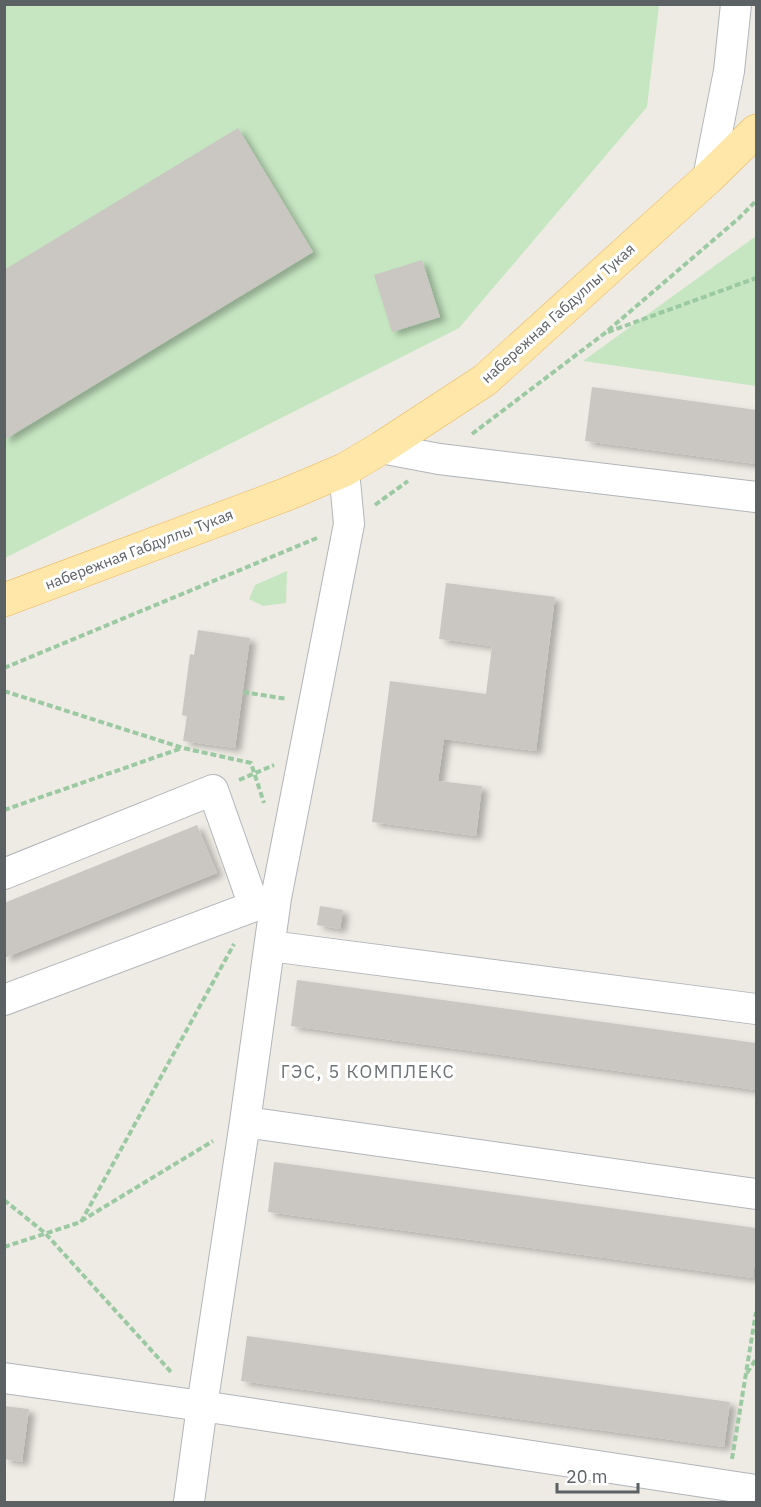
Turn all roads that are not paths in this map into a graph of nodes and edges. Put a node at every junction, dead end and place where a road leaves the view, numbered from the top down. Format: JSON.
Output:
{"nodes":[{"id":1,"x":736,"y":4,"type":"edge"},
{"id":2,"x":756,"y":131,"type":"edge"},
{"id":3,"x":708,"y":178,"type":"junction"},
{"id":4,"x":381,"y":448,"type":"junction"},
{"id":5,"x":344,"y":470,"type":"junction"},
{"id":6,"x":756,"y":497,"type":"edge"},
{"id":7,"x":4,"y":600,"type":"edge"},
{"id":8,"x":4,"y":874,"type":"edge"},
{"id":9,"x":265,"y":902,"type":"junction"},
{"id":10,"x":270,"y":946,"type":"junction"},
{"id":11,"x":4,"y":1000,"type":"edge"},
{"id":12,"x":756,"y":1009,"type":"edge"},
{"id":13,"x":245,"y":1122,"type":"junction"},
{"id":14,"x":756,"y":1194,"type":"edge"},
{"id":15,"x":4,"y":1378,"type":"edge"},
{"id":16,"x":202,"y":1406,"type":"junction"},
{"id":17,"x":742,"y":1488,"type":"edge"},
{"id":18,"x":676,"y":1490,"type":"edge"},
{"id":19,"x":189,"y":1503,"type":"edge"}],
"edges":[{"from":1,"to":3,"type":"street"},
{"from":2,"to":3,"type":"main road","name":"набережная Габдуллы Тукая"},
{"from":3,"to":4,"type":"main road","name":"набережная Габдуллы Тукая"},
{"from":4,"to":5,"type":"main road","name":"набережная Габдуллы Тукая"},
{"from":4,"to":6,"type":"street"},
{"from":5,"to":7,"type":"main road","name":"набережная Габдуллы Тукая"},
{"from":5,"to":9,"type":"street"},
{"from":8,"to":9,"type":"street"},
{"from":9,"to":10,"type":"street"},
{"from":9,"to":11,"type":"street"},
{"from":10,"to":12,"type":"street"},
{"from":10,"to":13,"type":"street"},
{"from":13,"to":14,"type":"street"},
{"from":13,"to":16,"type":"street"},
{"from":15,"to":16,"type":"street"},
{"from":16,"to":18,"type":"street"},
{"from":16,"to":19,"type":"street"},
{"from":17,"to":18,"type":"street"}]}
